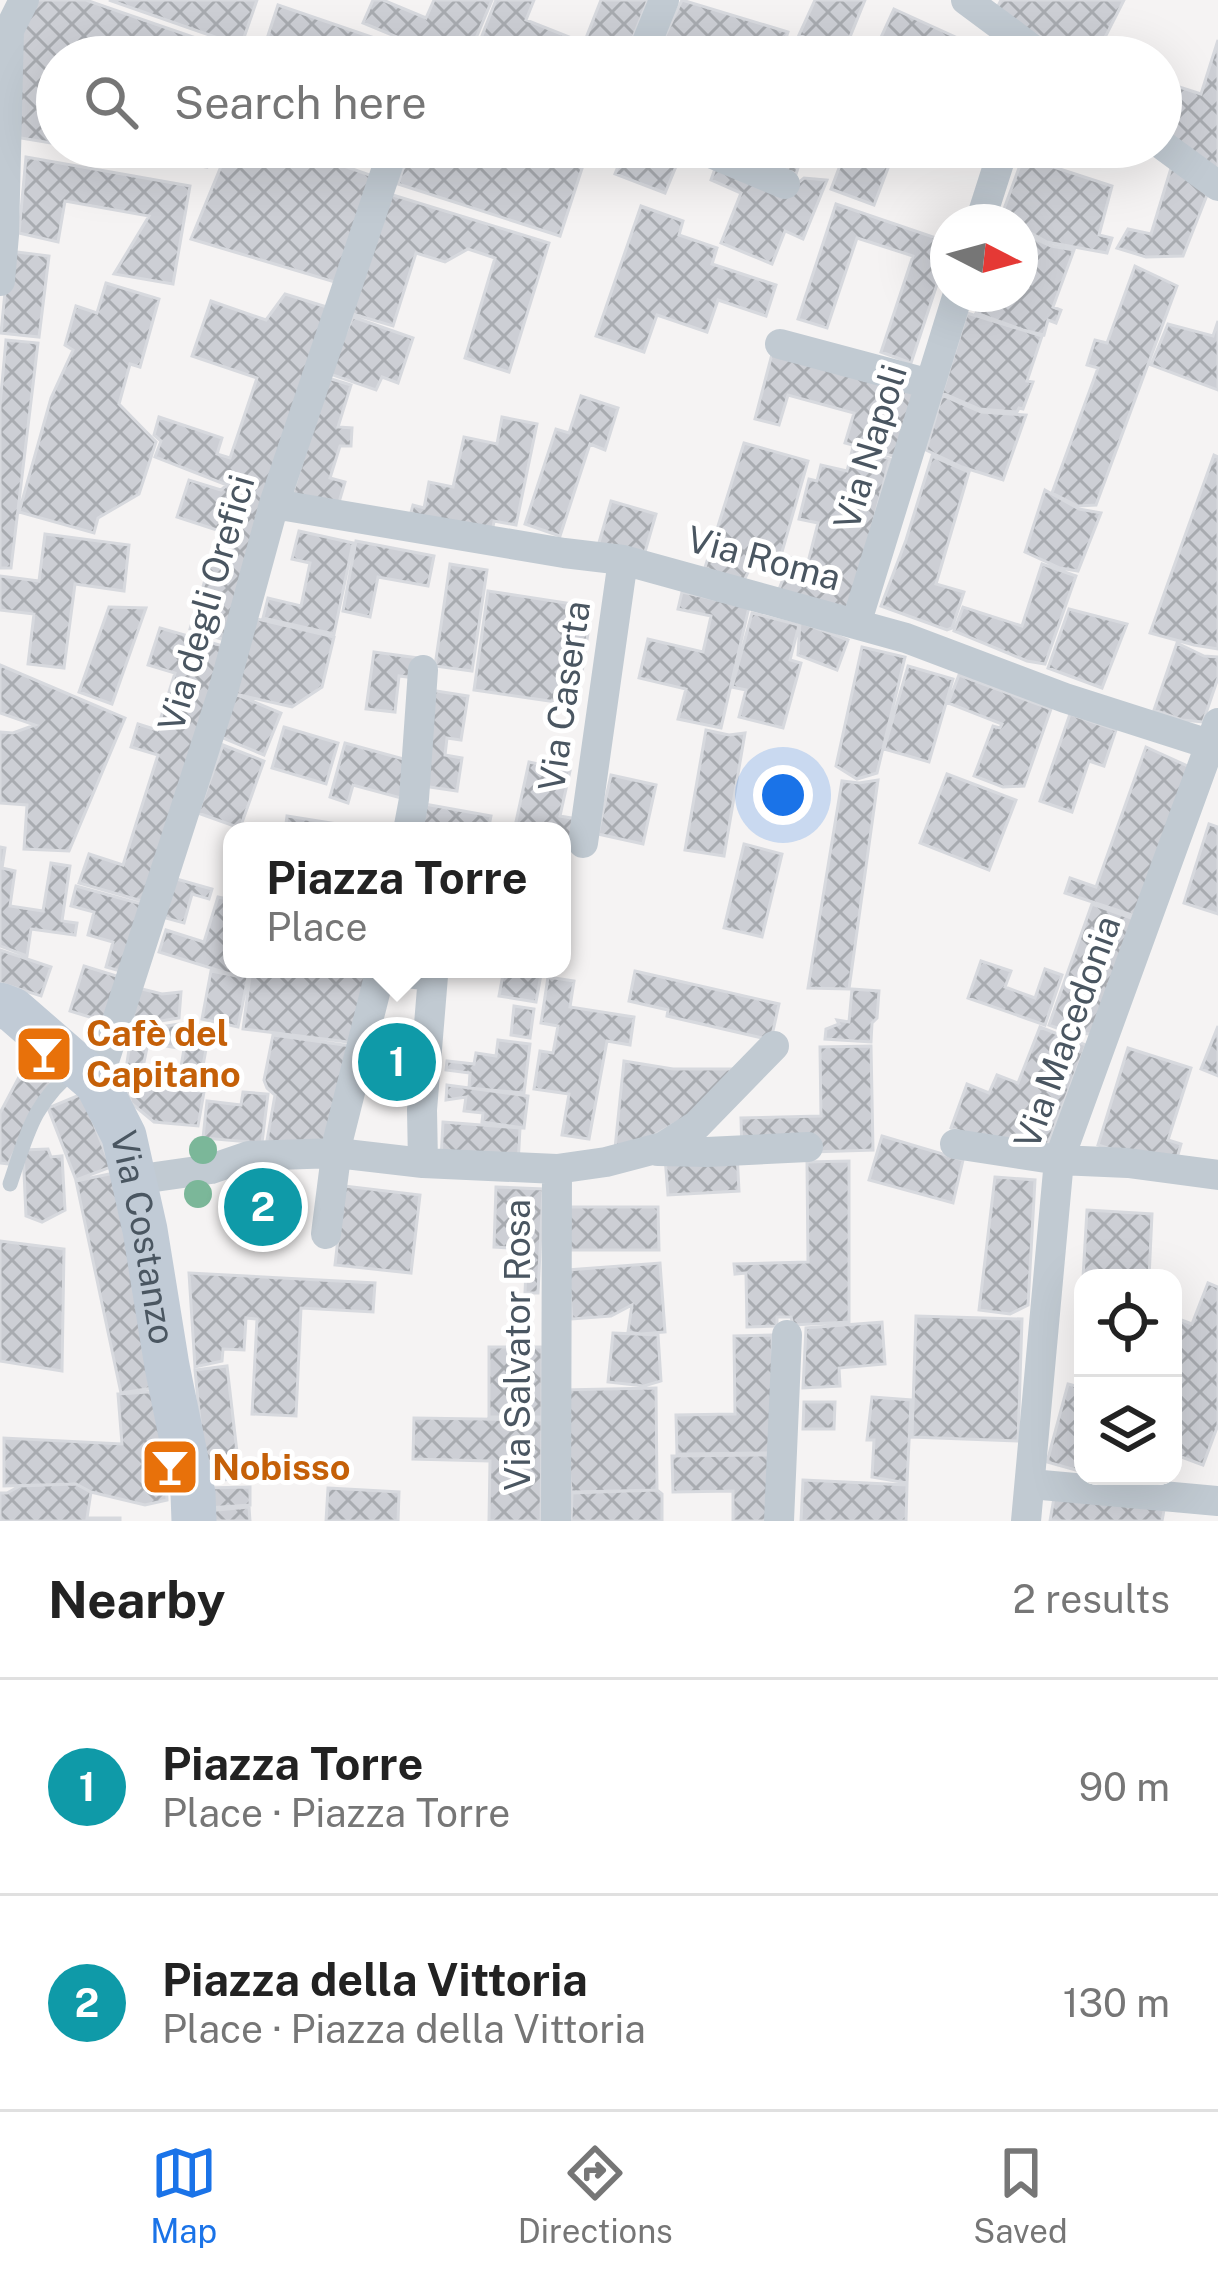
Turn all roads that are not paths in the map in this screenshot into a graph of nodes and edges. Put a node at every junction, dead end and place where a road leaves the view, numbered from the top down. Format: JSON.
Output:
{"nodes":[{"id":1,"x":24,"y":0,"type":"edge"},
{"id":2,"x":664,"y":0,"type":"edge"},
{"id":3,"x":982,"y":5,"type":"edge"},
{"id":4,"x":4,"y":29,"type":"edge"},
{"id":5,"x":649,"y":36,"type":"edge"},
{"id":6,"x":1015,"y":36,"type":"edge"},
{"id":7,"x":1182,"y":159,"type":"edge"},
{"id":8,"x":387,"y":168,"type":"edge"},
{"id":9,"x":747,"y":168,"type":"edge"},
{"id":10,"x":997,"y":168,"type":"edge"},
{"id":11,"x":785,"y":184,"type":"dead end"},
{"id":12,"x":1218,"y":186,"type":"edge"},
{"id":13,"x":986,"y":204,"type":"edge"},
{"id":14,"x":0,"y":281,"type":"edge"},
{"id":15,"x":952,"y":312,"type":"edge"},
{"id":16,"x":780,"y":344,"type":"dead end"},
{"id":17,"x":930,"y":385,"type":"junction"},
{"id":18,"x":274,"y":504,"type":"junction"},
{"id":19,"x":623,"y":560,"type":"junction"},
{"id":20,"x":856,"y":624,"type":"junction"},
{"id":21,"x":423,"y":670,"type":"dead end"},
{"id":22,"x":1215,"y":738,"type":"edge"},
{"id":23,"x":410,"y":822,"type":"edge"},
{"id":24,"x":583,"y":843,"type":"dead end"},
{"id":25,"x":379,"y":978,"type":"edge"},
{"id":26,"x":433,"y":978,"type":"edge"},
{"id":27,"x":0,"y":1005,"type":"edge"},
{"id":28,"x":774,"y":1046,"type":"dead end"},
{"id":29,"x":88,"y":1075,"type":"junction"},
{"id":30,"x":955,"y":1144,"type":"dead end"},
{"id":31,"x":808,"y":1147,"type":"dead end"},
{"id":32,"x":650,"y":1151,"type":"junction"},
{"id":33,"x":337,"y":1153,"type":"junction"},
{"id":34,"x":1059,"y":1160,"type":"junction"},
{"id":35,"x":423,"y":1163,"type":"junction"},
{"id":36,"x":557,"y":1169,"type":"junction"},
{"id":37,"x":1218,"y":1175,"type":"edge"},
{"id":38,"x":134,"y":1180,"type":"junction"},
{"id":39,"x":10,"y":1184,"type":"dead end"},
{"id":40,"x":326,"y":1234,"type":"dead end"},
{"id":41,"x":787,"y":1335,"type":"dead end"},
{"id":42,"x":1031,"y":1484,"type":"junction"},
{"id":43,"x":1218,"y":1501,"type":"edge"},
{"id":44,"x":194,"y":1521,"type":"edge"},
{"id":45,"x":556,"y":1521,"type":"edge"},
{"id":46,"x":779,"y":1521,"type":"edge"},
{"id":47,"x":1027,"y":1521,"type":"edge"}],
"edges":[{"from":1,"to":4,"type":"street"},
{"from":2,"to":5,"type":"street"},
{"from":3,"to":6,"type":"street"},
{"from":4,"to":14,"type":"street"},
{"from":7,"to":12,"type":"street"},
{"from":8,"to":18,"type":"street","name":"Via degli Orefici"},
{"from":9,"to":11,"type":"street"},
{"from":10,"to":13,"type":"street"},
{"from":15,"to":17,"type":"street","name":"Via Napoli"},
{"from":16,"to":17,"type":"street"},
{"from":17,"to":20,"type":"street","name":"Via Napoli"},
{"from":18,"to":19,"type":"street","name":"Via Roma"},
{"from":18,"to":29,"type":"street","name":"Via degli Orefici"},
{"from":19,"to":20,"type":"street","name":"Via Roma"},
{"from":19,"to":24,"type":"street","name":"Via Caserta"},
{"from":20,"to":22,"type":"street","name":"Via Roma"},
{"from":21,"to":23,"type":"street"},
{"from":22,"to":34,"type":"street","name":"Via Macedonia"},
{"from":25,"to":33,"type":"street"},
{"from":26,"to":35,"type":"street"},
{"from":27,"to":29,"type":"street","name":"Via Costanzo"},
{"from":28,"to":32,"type":"street"},
{"from":29,"to":38,"type":"street","name":"Via Costanzo"},
{"from":29,"to":39,"type":"lane"},
{"from":30,"to":34,"type":"street"},
{"from":31,"to":32,"type":"street"},
{"from":32,"to":36,"type":"street"},
{"from":33,"to":35,"type":"street"},
{"from":33,"to":38,"type":"street"},
{"from":33,"to":40,"type":"street"},
{"from":34,"to":37,"type":"street"},
{"from":34,"to":42,"type":"street","name":"Via Macedonia"},
{"from":35,"to":36,"type":"street"},
{"from":36,"to":45,"type":"street","name":"Via Salvator Rosa"},
{"from":38,"to":44,"type":"street","name":"Via Costanzo"},
{"from":41,"to":46,"type":"street"},
{"from":42,"to":43,"type":"street"},
{"from":42,"to":47,"type":"street","name":"Via Macedonia"}]}
